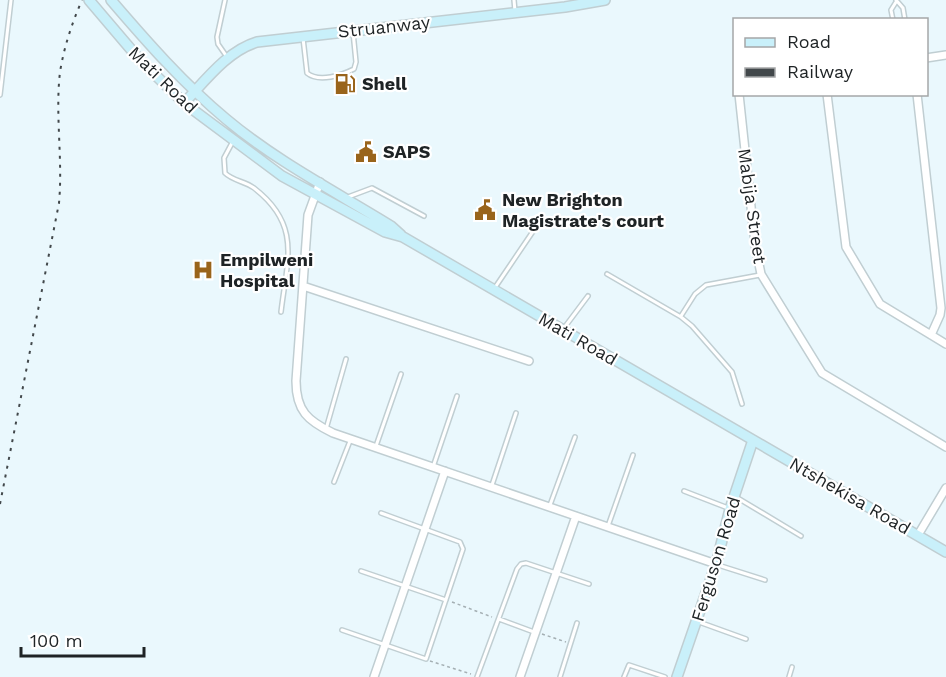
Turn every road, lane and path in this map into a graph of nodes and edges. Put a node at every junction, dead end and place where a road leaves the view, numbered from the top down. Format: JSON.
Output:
{"nodes":[{"id":1,"x":11,"y":0,"type":"edge"},
{"id":2,"x":89,"y":0,"type":"edge"},
{"id":3,"x":111,"y":0,"type":"edge"},
{"id":4,"x":225,"y":0,"type":"edge"},
{"id":5,"x":514,"y":0,"type":"edge"},
{"id":6,"x":605,"y":0,"type":"edge"},
{"id":7,"x":896,"y":1,"type":"edge"},
{"id":8,"x":580,"y":2,"type":"edge"},
{"id":9,"x":516,"y":13,"type":"junction"},
{"id":10,"x":893,"y":18,"type":"edge"},
{"id":11,"x":905,"y":18,"type":"edge"},
{"id":12,"x":353,"y":31,"type":"junction"},
{"id":13,"x":302,"y":36,"type":"junction"},
{"id":14,"x":946,"y":55,"type":"edge"},
{"id":15,"x":928,"y":58,"type":"edge"},
{"id":16,"x":228,"y":59,"type":"junction"},
{"id":17,"x":195,"y":92,"type":"junction"},
{"id":18,"x":0,"y":95,"type":"edge"},
{"id":19,"x":739,"y":96,"type":"edge"},
{"id":20,"x":827,"y":96,"type":"edge"},
{"id":21,"x":917,"y":96,"type":"edge"},
{"id":22,"x":184,"y":103,"type":"junction"},
{"id":23,"x":233,"y":141,"type":"junction"},
{"id":24,"x":320,"y":182,"type":"junction"},
{"id":25,"x":362,"y":191,"type":"junction"},
{"id":26,"x":315,"y":193,"type":"junction"},
{"id":27,"x":345,"y":197,"type":"junction"},
{"id":28,"x":352,"y":207,"type":"junction"},
{"id":29,"x":424,"y":216,"type":"dead end"},
{"id":30,"x":540,"y":221,"type":"dead end"},
{"id":31,"x":607,"y":274,"type":"dead end"},
{"id":32,"x":761,"y":274,"type":"junction"},
{"id":33,"x":303,"y":286,"type":"junction"},
{"id":34,"x":494,"y":290,"type":"junction"},
{"id":35,"x":588,"y":296,"type":"dead end"},
{"id":36,"x":281,"y":312,"type":"dead end"},
{"id":37,"x":681,"y":317,"type":"junction"},
{"id":38,"x":563,"y":330,"type":"junction"},
{"id":39,"x":931,"y":335,"type":"junction"},
{"id":40,"x":946,"y":344,"type":"edge"},
{"id":41,"x":346,"y":359,"type":"dead end"},
{"id":42,"x":529,"y":362,"type":"dead end"},
{"id":43,"x":401,"y":374,"type":"dead end"},
{"id":44,"x":457,"y":396,"type":"dead end"},
{"id":45,"x":742,"y":404,"type":"dead end"},
{"id":46,"x":516,"y":413,"type":"dead end"},
{"id":47,"x":326,"y":430,"type":"junction"},
{"id":48,"x":575,"y":437,"type":"dead end"},
{"id":49,"x":350,"y":439,"type":"junction"},
{"id":50,"x":753,"y":440,"type":"junction"},
{"id":51,"x":946,"y":447,"type":"edge"},
{"id":52,"x":375,"y":448,"type":"junction"},
{"id":53,"x":633,"y":455,"type":"dead end"},
{"id":54,"x":433,"y":467,"type":"junction"},
{"id":55,"x":446,"y":471,"type":"junction"},
{"id":56,"x":334,"y":482,"type":"dead end"},
{"id":57,"x":492,"y":487,"type":"junction"},
{"id":58,"x":946,"y":488,"type":"edge"},
{"id":59,"x":684,"y":491,"type":"dead end"},
{"id":60,"x":734,"y":496,"type":"junction"},
{"id":61,"x":550,"y":507,"type":"junction"},
{"id":62,"x":730,"y":509,"type":"junction"},
{"id":63,"x":381,"y":513,"type":"dead end"},
{"id":64,"x":576,"y":516,"type":"junction"},
{"id":65,"x":608,"y":527,"type":"junction"},
{"id":66,"x":425,"y":529,"type":"junction"},
{"id":67,"x":801,"y":536,"type":"dead end"},
{"id":68,"x":918,"y":536,"type":"junction"},
{"id":69,"x":946,"y":551,"type":"edge"},
{"id":70,"x":716,"y":564,"type":"junction"},
{"id":71,"x":361,"y":572,"type":"dead end"},
{"id":72,"x":555,"y":574,"type":"junction"},
{"id":73,"x":765,"y":580,"type":"dead end"},
{"id":74,"x":589,"y":584,"type":"dead end"},
{"id":75,"x":405,"y":586,"type":"junction"},
{"id":76,"x":446,"y":600,"type":"junction"},
{"id":77,"x":499,"y":619,"type":"junction"},
{"id":78,"x":697,"y":622,"type":"junction"},
{"id":79,"x":577,"y":623,"type":"dead end"},
{"id":80,"x":342,"y":630,"type":"dead end"},
{"id":81,"x":536,"y":632,"type":"junction"},
{"id":82,"x":746,"y":639,"type":"dead end"},
{"id":83,"x":570,"y":644,"type":"junction"},
{"id":84,"x":385,"y":645,"type":"junction"},
{"id":85,"x":426,"y":659,"type":"junction"},
{"id":86,"x":792,"y":668,"type":"dead end"},
{"id":87,"x":374,"y":677,"type":"edge"},
{"id":88,"x":478,"y":677,"type":"edge"},
{"id":89,"x":520,"y":677,"type":"edge"},
{"id":90,"x":560,"y":677,"type":"edge"},
{"id":91,"x":624,"y":677,"type":"edge"},
{"id":92,"x":665,"y":677,"type":"edge"},
{"id":93,"x":677,"y":677,"type":"edge"},
{"id":94,"x":789,"y":677,"type":"edge"}],
"edges":[{"from":1,"to":18,"type":"lane"},
{"from":2,"to":22,"type":"street","name":"Mati Road"},
{"from":3,"to":17,"type":"street","name":"Mati Road"},
{"from":4,"to":16,"type":"lane"},
{"from":5,"to":9,"type":"lane"},
{"from":6,"to":8,"type":"street","name":"Struanway"},
{"from":7,"to":10,"type":"lane"},
{"from":7,"to":11,"type":"lane"},
{"from":8,"to":9,"type":"street","name":"Struanway"},
{"from":9,"to":12,"type":"street","name":"Struanway"},
{"from":12,"to":13,"type":"street","name":"Struanway"},
{"from":12,"to":13,"type":"lane"},
{"from":13,"to":16,"type":"street","name":"Struanway"},
{"from":14,"to":15,"type":"street"},
{"from":16,"to":17,"type":"street","name":"Struanway"},
{"from":17,"to":22,"type":"street","name":"Struanway"},
{"from":17,"to":24,"type":"street","name":"Mati Road"},
{"from":19,"to":32,"type":"street","name":"Mabija Street"},
{"from":20,"to":39,"type":"street"},
{"from":21,"to":39,"type":"street"},
{"from":22,"to":23,"type":"street","name":"Mati Road"},
{"from":23,"to":26,"type":"street","name":"Mati Road"},
{"from":23,"to":36,"type":"lane"},
{"from":24,"to":26,"type":"street"},
{"from":24,"to":27,"type":"street","name":"Mati Road"},
{"from":25,"to":27,"type":"lane"},
{"from":25,"to":28,"type":"lane"},
{"from":25,"to":29,"type":"lane"},
{"from":26,"to":28,"type":"street","name":"Mati Road"},
{"from":26,"to":33,"type":"street"},
{"from":27,"to":28,"type":"street","name":"Mati Road"},
{"from":28,"to":34,"type":"street","name":"Mati Road"},
{"from":30,"to":34,"type":"lane"},
{"from":31,"to":37,"type":"lane"},
{"from":32,"to":37,"type":"lane"},
{"from":32,"to":51,"type":"street","name":"Mabija Street"},
{"from":33,"to":42,"type":"street"},
{"from":33,"to":47,"type":"street"},
{"from":34,"to":38,"type":"street","name":"Mati Road"},
{"from":35,"to":38,"type":"lane"},
{"from":37,"to":45,"type":"lane"},
{"from":38,"to":50,"type":"street","name":"Mati Road"},
{"from":39,"to":40,"type":"street"},
{"from":41,"to":47,"type":"lane"},
{"from":43,"to":52,"type":"lane"},
{"from":44,"to":54,"type":"lane"},
{"from":46,"to":57,"type":"lane"},
{"from":47,"to":49,"type":"street"},
{"from":48,"to":61,"type":"lane"},
{"from":49,"to":52,"type":"street"},
{"from":49,"to":56,"type":"lane"},
{"from":50,"to":60,"type":"street","name":"Ferguson Road"},
{"from":50,"to":68,"type":"street","name":"Ntshekisa Road"},
{"from":52,"to":54,"type":"street"},
{"from":53,"to":65,"type":"lane"},
{"from":54,"to":55,"type":"street"},
{"from":55,"to":57,"type":"street"},
{"from":55,"to":66,"type":"street"},
{"from":57,"to":61,"type":"street"},
{"from":58,"to":68,"type":"street"},
{"from":59,"to":62,"type":"lane"},
{"from":60,"to":62,"type":"street","name":"Ferguson Road"},
{"from":60,"to":67,"type":"lane"},
{"from":61,"to":64,"type":"street"},
{"from":62,"to":70,"type":"street","name":"Ferguson Road"},
{"from":63,"to":66,"type":"lane"},
{"from":64,"to":65,"type":"street"},
{"from":64,"to":72,"type":"street"},
{"from":65,"to":70,"type":"street"},
{"from":66,"to":75,"type":"street"},
{"from":66,"to":76,"type":"lane"},
{"from":68,"to":69,"type":"street","name":"Ntshekisa Road"},
{"from":70,"to":73,"type":"lane"},
{"from":70,"to":78,"type":"street","name":"Ferguson Road"},
{"from":71,"to":75,"type":"lane"},
{"from":72,"to":74,"type":"lane"},
{"from":72,"to":77,"type":"lane"},
{"from":72,"to":81,"type":"street"},
{"from":75,"to":76,"type":"lane"},
{"from":75,"to":84,"type":"street"},
{"from":76,"to":77,"type":"path"},
{"from":76,"to":85,"type":"lane"},
{"from":77,"to":81,"type":"lane"},
{"from":77,"to":88,"type":"lane"},
{"from":78,"to":82,"type":"lane"},
{"from":78,"to":93,"type":"street","name":"Ferguson Road"},
{"from":79,"to":83,"type":"lane"},
{"from":80,"to":84,"type":"lane"},
{"from":81,"to":83,"type":"path"},
{"from":81,"to":89,"type":"street"},
{"from":83,"to":90,"type":"lane"},
{"from":84,"to":85,"type":"lane"},
{"from":84,"to":87,"type":"street"},
{"from":85,"to":88,"type":"path"},
{"from":86,"to":94,"type":"lane"},
{"from":91,"to":92,"type":"lane"}]}
